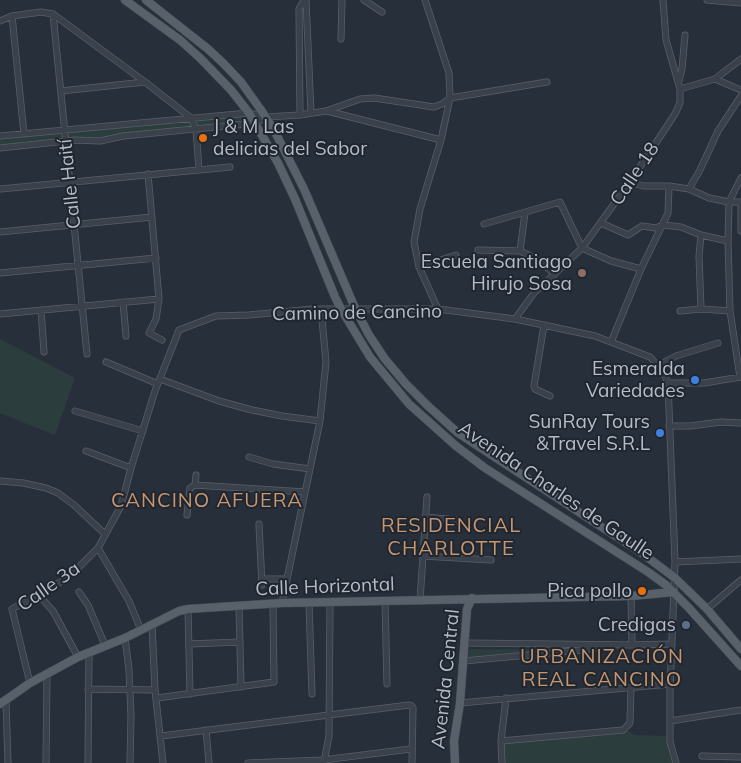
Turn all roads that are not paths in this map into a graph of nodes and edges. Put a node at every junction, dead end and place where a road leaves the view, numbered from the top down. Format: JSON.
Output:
{"nodes":[{"id":1,"x":125,"y":0,"type":"edge"},
{"id":2,"x":146,"y":0,"type":"edge"},
{"id":3,"x":305,"y":0,"type":"edge"},
{"id":4,"x":342,"y":0,"type":"edge"},
{"id":5,"x":364,"y":0,"type":"edge"},
{"id":6,"x":425,"y":0,"type":"edge"},
{"id":7,"x":663,"y":0,"type":"edge"},
{"id":8,"x":707,"y":0,"type":"edge"},
{"id":9,"x":741,"y":3,"type":"edge"},
{"id":10,"x":382,"y":12,"type":"dead end"},
{"id":11,"x":53,"y":14,"type":"junction"},
{"id":12,"x":12,"y":16,"type":"junction"},
{"id":13,"x":0,"y":21,"type":"edge"},
{"id":14,"x":685,"y":35,"type":"dead end"},
{"id":15,"x":341,"y":39,"type":"dead end"},
{"id":16,"x":741,"y":59,"type":"edge"},
{"id":17,"x":715,"y":79,"type":"junction"},
{"id":18,"x":145,"y":82,"type":"junction"},
{"id":19,"x":547,"y":82,"type":"dead end"},
{"id":20,"x":679,"y":86,"type":"junction"},
{"id":21,"x":741,"y":90,"type":"edge"},
{"id":22,"x":61,"y":91,"type":"junction"},
{"id":23,"x":741,"y":96,"type":"edge"},
{"id":24,"x":450,"y":98,"type":"junction"},
{"id":25,"x":343,"y":104,"type":"junction"},
{"id":26,"x":326,"y":111,"type":"junction"},
{"id":27,"x":311,"y":112,"type":"junction"},
{"id":28,"x":249,"y":113,"type":"junction"},
{"id":29,"x":300,"y":115,"type":"junction"},
{"id":30,"x":344,"y":115,"type":"junction"},
{"id":31,"x":266,"y":117,"type":"junction"},
{"id":32,"x":191,"y":118,"type":"junction"},
{"id":33,"x":256,"y":124,"type":"junction"},
{"id":34,"x":196,"y":129,"type":"junction"},
{"id":35,"x":64,"y":130,"type":"junction"},
{"id":36,"x":24,"y":134,"type":"junction"},
{"id":37,"x":0,"y":136,"type":"edge"},
{"id":38,"x":441,"y":140,"type":"junction"},
{"id":39,"x":65,"y":141,"type":"junction"},
{"id":40,"x":0,"y":148,"type":"edge"},
{"id":41,"x":230,"y":167,"type":"dead end"},
{"id":42,"x":198,"y":170,"type":"junction"},
{"id":43,"x":148,"y":174,"type":"junction"},
{"id":44,"x":741,"y":178,"type":"edge"},
{"id":45,"x":69,"y":182,"type":"junction"},
{"id":46,"x":630,"y":182,"type":"junction"},
{"id":47,"x":669,"y":186,"type":"junction"},
{"id":48,"x":0,"y":189,"type":"edge"},
{"id":49,"x":689,"y":189,"type":"junction"},
{"id":50,"x":729,"y":202,"type":"junction"},
{"id":51,"x":741,"y":202,"type":"edge"},
{"id":52,"x":741,"y":206,"type":"edge"},
{"id":53,"x":525,"y":212,"type":"junction"},
{"id":54,"x":152,"y":217,"type":"junction"},
{"id":55,"x":601,"y":223,"type":"junction"},
{"id":56,"x":484,"y":224,"type":"dead end"},
{"id":57,"x":75,"y":225,"type":"junction"},
{"id":58,"x":663,"y":225,"type":"junction"},
{"id":59,"x":741,"y":231,"type":"edge"},
{"id":60,"x":0,"y":232,"type":"edge"},
{"id":61,"x":701,"y":235,"type":"junction"},
{"id":62,"x":728,"y":241,"type":"junction"},
{"id":63,"x":582,"y":248,"type":"junction"},
{"id":64,"x":478,"y":250,"type":"dead end"},
{"id":65,"x":520,"y":251,"type":"junction"},
{"id":66,"x":456,"y":255,"type":"dead end"},
{"id":67,"x":156,"y":258,"type":"junction"},
{"id":68,"x":79,"y":266,"type":"junction"},
{"id":69,"x":418,"y":267,"type":"junction"},
{"id":70,"x":641,"y":269,"type":"junction"},
{"id":71,"x":0,"y":273,"type":"edge"},
{"id":72,"x":555,"y":274,"type":"junction"},
{"id":73,"x":159,"y":299,"type":"junction"},
{"id":74,"x":123,"y":302,"type":"junction"},
{"id":75,"x":83,"y":306,"type":"junction"},
{"id":76,"x":355,"y":308,"type":"junction"},
{"id":77,"x":321,"y":309,"type":"junction"},
{"id":78,"x":341,"y":309,"type":"junction"},
{"id":79,"x":438,"y":309,"type":"junction"},
{"id":80,"x":701,"y":309,"type":"junction"},
{"id":81,"x":41,"y":310,"type":"junction"},
{"id":82,"x":680,"y":311,"type":"dead end"},
{"id":83,"x":730,"y":311,"type":"junction"},
{"id":84,"x":0,"y":314,"type":"edge"},
{"id":85,"x":515,"y":319,"type":"junction"},
{"id":86,"x":544,"y":325,"type":"junction"},
{"id":87,"x":179,"y":330,"type":"joint"},
{"id":88,"x":126,"y":336,"type":"dead end"},
{"id":89,"x":162,"y":340,"type":"dead end"},
{"id":90,"x":611,"y":342,"type":"junction"},
{"id":91,"x":718,"y":343,"type":"dead end"},
{"id":92,"x":44,"y":352,"type":"dead end"},
{"id":93,"x":87,"y":354,"type":"dead end"},
{"id":94,"x":106,"y":362,"type":"dead end"},
{"id":95,"x":659,"y":365,"type":"junction"},
{"id":96,"x":740,"y":377,"type":"edge"},
{"id":97,"x":159,"y":381,"type":"junction"},
{"id":98,"x":668,"y":383,"type":"junction"},
{"id":99,"x":550,"y":396,"type":"dead end"},
{"id":100,"x":75,"y":410,"type":"dead end"},
{"id":101,"x":320,"y":421,"type":"junction"},
{"id":102,"x":741,"y":423,"type":"edge"},
{"id":103,"x":669,"y":426,"type":"junction"},
{"id":104,"x":143,"y":431,"type":"junction"},
{"id":105,"x":86,"y":451,"type":"dead end"},
{"id":106,"x":249,"y":457,"type":"dead end"},
{"id":107,"x":131,"y":468,"type":"junction"},
{"id":108,"x":310,"y":469,"type":"junction"},
{"id":109,"x":196,"y":475,"type":"dead end"},
{"id":110,"x":0,"y":481,"type":"edge"},
{"id":111,"x":195,"y":485,"type":"junction"},
{"id":112,"x":305,"y":492,"type":"junction"},
{"id":113,"x":427,"y":497,"type":"dead end"},
{"id":114,"x":187,"y":515,"type":"dead end"},
{"id":115,"x":426,"y":517,"type":"junction"},
{"id":116,"x":457,"y":520,"type":"dead end"},
{"id":117,"x":259,"y":524,"type":"dead end"},
{"id":118,"x":105,"y":534,"type":"junction"},
{"id":119,"x":98,"y":548,"type":"junction"},
{"id":120,"x":423,"y":556,"type":"junction"},
{"id":121,"x":491,"y":560,"type":"dead end"},
{"id":122,"x":741,"y":560,"type":"edge"},
{"id":123,"x":674,"y":562,"type":"junction"},
{"id":124,"x":675,"y":578,"type":"junction"},
{"id":125,"x":287,"y":579,"type":"junction"},
{"id":126,"x":741,"y":580,"type":"edge"},
{"id":127,"x":79,"y":592,"type":"dead end"},
{"id":128,"x":674,"y":592,"type":"junction"},
{"id":129,"x":38,"y":594,"type":"junction"},
{"id":130,"x":631,"y":596,"type":"junction"},
{"id":131,"x":472,"y":598,"type":"junction"},
{"id":132,"x":420,"y":600,"type":"junction"},
{"id":133,"x":385,"y":601,"type":"junction"},
{"id":134,"x":282,"y":603,"type":"junction"},
{"id":135,"x":308,"y":603,"type":"junction"},
{"id":136,"x":330,"y":603,"type":"junction"},
{"id":137,"x":273,"y":604,"type":"junction"},
{"id":138,"x":240,"y":606,"type":"junction"},
{"id":139,"x":188,"y":609,"type":"junction"},
{"id":140,"x":707,"y":609,"type":"junction"},
{"id":141,"x":152,"y":624,"type":"junction"},
{"id":142,"x":141,"y":630,"type":"junction"},
{"id":143,"x":125,"y":638,"type":"junction"},
{"id":144,"x":240,"y":642,"type":"junction"},
{"id":145,"x":466,"y":643,"type":"junction"},
{"id":146,"x":189,"y":644,"type":"junction"},
{"id":147,"x":671,"y":644,"type":"junction"},
{"id":148,"x":106,"y":645,"type":"junction"},
{"id":149,"x":632,"y":645,"type":"junction"},
{"id":150,"x":741,"y":648,"type":"edge"},
{"id":151,"x":88,"y":652,"type":"junction"},
{"id":152,"x":78,"y":657,"type":"junction"},
{"id":153,"x":464,"y":661,"type":"junction"},
{"id":154,"x":741,"y":666,"type":"edge"},
{"id":155,"x":47,"y":674,"type":"junction"},
{"id":156,"x":30,"y":683,"type":"junction"},
{"id":157,"x":387,"y":684,"type":"dead end"},
{"id":158,"x":670,"y":684,"type":"junction"},
{"id":159,"x":241,"y":687,"type":"junction"},
{"id":160,"x":631,"y":687,"type":"junction"},
{"id":161,"x":88,"y":689,"type":"junction"},
{"id":162,"x":130,"y":690,"type":"junction"},
{"id":163,"x":155,"y":690,"type":"junction"},
{"id":164,"x":190,"y":694,"type":"junction"},
{"id":165,"x":312,"y":694,"type":"dead end"},
{"id":166,"x":157,"y":698,"type":"junction"},
{"id":167,"x":506,"y":698,"type":"junction"},
{"id":168,"x":3,"y":702,"type":"edge"},
{"id":169,"x":460,"y":703,"type":"junction"},
{"id":170,"x":741,"y":710,"type":"edge"},
{"id":171,"x":329,"y":715,"type":"junction"},
{"id":172,"x":670,"y":721,"type":"junction"},
{"id":173,"x":206,"y":730,"type":"junction"},
{"id":174,"x":161,"y":736,"type":"junction"},
{"id":175,"x":501,"y":741,"type":"junction"},
{"id":176,"x":411,"y":750,"type":"junction"},
{"id":177,"x":702,"y":756,"type":"dead end"},
{"id":178,"x":716,"y":756,"type":"junction"},
{"id":179,"x":741,"y":757,"type":"edge"},
{"id":180,"x":0,"y":758,"type":"edge"},
{"id":181,"x":8,"y":760,"type":"edge"},
{"id":182,"x":323,"y":762,"type":"edge"},
{"id":183,"x":46,"y":763,"type":"edge"},
{"id":184,"x":88,"y":763,"type":"edge"},
{"id":185,"x":130,"y":763,"type":"edge"},
{"id":186,"x":163,"y":763,"type":"edge"},
{"id":187,"x":209,"y":763,"type":"edge"},
{"id":188,"x":248,"y":763,"type":"edge"},
{"id":189,"x":412,"y":763,"type":"edge"},
{"id":190,"x":454,"y":763,"type":"edge"},
{"id":191,"x":502,"y":763,"type":"edge"},
{"id":192,"x":676,"y":763,"type":"edge"},
{"id":193,"x":718,"y":763,"type":"edge"}],
"edges":[{"from":1,"to":28,"type":"main road","name":"Avenida Charles de Gaulle"},
{"from":2,"to":31,"type":"main road","name":"Avenida Charles de Gaulle"},
{"from":3,"to":27,"type":"street"},
{"from":3,"to":29,"type":"street"},
{"from":4,"to":15,"type":"street"},
{"from":5,"to":10,"type":"street"},
{"from":6,"to":24,"type":"street"},
{"from":7,"to":20,"type":"street","name":"Calle 18"},
{"from":8,"to":9,"type":"street"},
{"from":11,"to":12,"type":"street"},
{"from":11,"to":18,"type":"street"},
{"from":11,"to":22,"type":"street","name":"Calle Haití"},
{"from":12,"to":13,"type":"street"},
{"from":12,"to":36,"type":"street"},
{"from":14,"to":20,"type":"street"},
{"from":16,"to":17,"type":"street"},
{"from":17,"to":20,"type":"street"},
{"from":17,"to":21,"type":"street"},
{"from":18,"to":22,"type":"street"},
{"from":18,"to":32,"type":"street"},
{"from":19,"to":24,"type":"street"},
{"from":20,"to":46,"type":"street","name":"Calle 18"},
{"from":22,"to":35,"type":"street","name":"Calle Haití"},
{"from":23,"to":49,"type":"street"},
{"from":24,"to":25,"type":"street"},
{"from":24,"to":38,"type":"street"},
{"from":25,"to":26,"type":"street"},
{"from":25,"to":30,"type":"street"},
{"from":26,"to":27,"type":"street"},
{"from":26,"to":30,"type":"street"},
{"from":27,"to":29,"type":"street"},
{"from":28,"to":31,"type":"street"},
{"from":28,"to":32,"type":"street"},
{"from":28,"to":33,"type":"main road","name":"Avenida Charles de Gaulle"},
{"from":29,"to":31,"type":"street"},
{"from":30,"to":38,"type":"street"},
{"from":31,"to":33,"type":"street"},
{"from":31,"to":76,"type":"main road","name":"Avenida Charles de Gaulle"},
{"from":32,"to":34,"type":"street"},
{"from":32,"to":35,"type":"street"},
{"from":33,"to":34,"type":"street"},
{"from":33,"to":78,"type":"main road","name":"Avenida Charles de Gaulle"},
{"from":34,"to":39,"type":"street"},
{"from":34,"to":42,"type":"street"},
{"from":35,"to":36,"type":"street"},
{"from":35,"to":39,"type":"street","name":"Calle Haití"},
{"from":36,"to":37,"type":"street"},
{"from":38,"to":69,"type":"street"},
{"from":39,"to":40,"type":"street"},
{"from":39,"to":45,"type":"street","name":"Calle Haití"},
{"from":41,"to":42,"type":"street"},
{"from":42,"to":43,"type":"street"},
{"from":43,"to":45,"type":"street"},
{"from":43,"to":54,"type":"street"},
{"from":44,"to":50,"type":"street"},
{"from":45,"to":48,"type":"street"},
{"from":45,"to":57,"type":"street","name":"Calle Haití"},
{"from":46,"to":47,"type":"street"},
{"from":46,"to":55,"type":"street","name":"Calle 18"},
{"from":47,"to":49,"type":"street"},
{"from":47,"to":58,"type":"street"},
{"from":49,"to":50,"type":"street"},
{"from":50,"to":51,"type":"street"},
{"from":50,"to":62,"type":"street"},
{"from":52,"to":59,"type":"street"},
{"from":53,"to":56,"type":"street"},
{"from":53,"to":63,"type":"street"},
{"from":53,"to":65,"type":"street"},
{"from":54,"to":57,"type":"street"},
{"from":54,"to":67,"type":"street"},
{"from":55,"to":58,"type":"street"},
{"from":55,"to":63,"type":"street","name":"Calle 18"},
{"from":57,"to":60,"type":"street"},
{"from":57,"to":68,"type":"street","name":"Calle Haití"},
{"from":58,"to":61,"type":"street"},
{"from":58,"to":70,"type":"street"},
{"from":61,"to":62,"type":"street"},
{"from":61,"to":80,"type":"street"},
{"from":62,"to":83,"type":"street"},
{"from":63,"to":70,"type":"street"},
{"from":63,"to":72,"type":"street","name":"Calle 18"},
{"from":64,"to":65,"type":"street"},
{"from":65,"to":72,"type":"street"},
{"from":66,"to":69,"type":"street"},
{"from":67,"to":68,"type":"street"},
{"from":67,"to":73,"type":"street"},
{"from":68,"to":71,"type":"street"},
{"from":68,"to":75,"type":"street","name":"Calle Haití"},
{"from":69,"to":79,"type":"street"},
{"from":70,"to":90,"type":"street"},
{"from":72,"to":85,"type":"street","name":"Calle 18"},
{"from":73,"to":74,"type":"street"},
{"from":73,"to":89,"type":"street"},
{"from":74,"to":75,"type":"street"},
{"from":74,"to":88,"type":"street"},
{"from":75,"to":81,"type":"street"},
{"from":75,"to":93,"type":"street","name":"Calle Haití"},
{"from":76,"to":78,"type":"street","name":"Camino de Cancino"},
{"from":76,"to":79,"type":"street","name":"Camino de Cancino"},
{"from":76,"to":124,"type":"main road","name":"Avenida Charles de Gaulle"},
{"from":77,"to":78,"type":"street","name":"Camino de Cancino"},
{"from":77,"to":87,"type":"street","name":"Camino de Cancino"},
{"from":77,"to":101,"type":"street"},
{"from":78,"to":128,"type":"main road","name":"Avenida Charles de Gaulle"},
{"from":79,"to":85,"type":"street","name":"Camino de Cancino"},
{"from":80,"to":82,"type":"street"},
{"from":80,"to":83,"type":"street"},
{"from":81,"to":84,"type":"street"},
{"from":81,"to":92,"type":"street"},
{"from":83,"to":96,"type":"street"},
{"from":85,"to":86,"type":"street","name":"Camino de Cancino"},
{"from":86,"to":90,"type":"street","name":"Camino de Cancino"},
{"from":86,"to":99,"type":"street"},
{"from":87,"to":97,"type":"street","name":"Calle 3a"},
{"from":90,"to":95,"type":"street","name":"Camino de Cancino"},
{"from":91,"to":95,"type":"street"},
{"from":94,"to":97,"type":"street"},
{"from":95,"to":98,"type":"street"},
{"from":96,"to":98,"type":"street"},
{"from":97,"to":101,"type":"street"},
{"from":97,"to":104,"type":"street","name":"Calle 3a"},
{"from":98,"to":103,"type":"street"},
{"from":100,"to":104,"type":"street"},
{"from":101,"to":108,"type":"street"},
{"from":102,"to":103,"type":"street"},
{"from":103,"to":123,"type":"street"},
{"from":104,"to":107,"type":"street","name":"Calle 3a"},
{"from":105,"to":107,"type":"street"},
{"from":106,"to":108,"type":"street"},
{"from":107,"to":118,"type":"street","name":"Calle 3a"},
{"from":108,"to":112,"type":"street"},
{"from":109,"to":111,"type":"street"},
{"from":110,"to":118,"type":"street"},
{"from":111,"to":112,"type":"street"},
{"from":111,"to":114,"type":"street"},
{"from":112,"to":125,"type":"street"},
{"from":113,"to":115,"type":"street"},
{"from":115,"to":116,"type":"street"},
{"from":115,"to":120,"type":"street"},
{"from":117,"to":125,"type":"street"},
{"from":118,"to":119,"type":"street","name":"Calle 3a"},
{"from":119,"to":129,"type":"street","name":"Calle 3a"},
{"from":119,"to":142,"type":"street"},
{"from":120,"to":121,"type":"street"},
{"from":120,"to":132,"type":"street"},
{"from":122,"to":123,"type":"street"},
{"from":123,"to":124,"type":"street"},
{"from":124,"to":128,"type":"street"},
{"from":124,"to":140,"type":"main road","name":"Avenida Charles de Gaulle"},
{"from":125,"to":134,"type":"street"},
{"from":126,"to":140,"type":"street"},
{"from":127,"to":148,"type":"street"},
{"from":128,"to":130,"type":"main road","name":"Calle Horizontal"},
{"from":128,"to":147,"type":"street"},
{"from":128,"to":154,"type":"main road","name":"Avenida Charles de Gaulle"},
{"from":129,"to":152,"type":"street"},
{"from":129,"to":156,"type":"street","name":"Calle 3a"},
{"from":130,"to":131,"type":"main road","name":"Calle Horizontal"},
{"from":130,"to":149,"type":"street"},
{"from":131,"to":132,"type":"main road","name":"Calle Horizontal"},
{"from":131,"to":145,"type":"main road","name":"Avenida Central"},
{"from":132,"to":133,"type":"main road","name":"Calle Horizontal"},
{"from":133,"to":136,"type":"main road","name":"Calle Horizontal"},
{"from":133,"to":157,"type":"street"},
{"from":134,"to":135,"type":"main road","name":"Calle Horizontal"},
{"from":134,"to":137,"type":"main road","name":"Calle Horizontal"},
{"from":135,"to":136,"type":"main road","name":"Calle Horizontal"},
{"from":135,"to":165,"type":"street"},
{"from":136,"to":171,"type":"street"},
{"from":137,"to":138,"type":"main road","name":"Calle Horizontal"},
{"from":137,"to":159,"type":"street"},
{"from":138,"to":139,"type":"main road","name":"Calle Horizontal"},
{"from":138,"to":144,"type":"street"},
{"from":139,"to":141,"type":"main road","name":"Calle Horizontal"},
{"from":139,"to":146,"type":"street"},
{"from":140,"to":150,"type":"main road","name":"Avenida Charles de Gaulle"},
{"from":141,"to":142,"type":"main road","name":"Calle Horizontal"},
{"from":141,"to":163,"type":"street"},
{"from":142,"to":143,"type":"main road","name":"Calle Horizontal"},
{"from":143,"to":148,"type":"main road","name":"Calle Horizontal"},
{"from":143,"to":162,"type":"street"},
{"from":144,"to":146,"type":"street"},
{"from":144,"to":159,"type":"street"},
{"from":145,"to":149,"type":"street"},
{"from":145,"to":153,"type":"main road","name":"Avenida Central"},
{"from":146,"to":164,"type":"street"},
{"from":147,"to":149,"type":"street"},
{"from":147,"to":158,"type":"street"},
{"from":148,"to":151,"type":"main road","name":"Calle Horizontal"},
{"from":149,"to":153,"type":"street"},
{"from":151,"to":152,"type":"main road","name":"Calle Horizontal"},
{"from":151,"to":161,"type":"street"},
{"from":152,"to":155,"type":"main road","name":"Calle Horizontal"},
{"from":153,"to":169,"type":"main road","name":"Avenida Central"},
{"from":155,"to":156,"type":"main road","name":"Calle Horizontal"},
{"from":155,"to":183,"type":"street"},
{"from":156,"to":168,"type":"main road","name":"Calle Horizontal"},
{"from":158,"to":160,"type":"street"},
{"from":158,"to":172,"type":"street"},
{"from":159,"to":164,"type":"street"},
{"from":160,"to":167,"type":"street"},
{"from":160,"to":175,"type":"street"},
{"from":161,"to":162,"type":"street"},
{"from":161,"to":184,"type":"street"},
{"from":162,"to":163,"type":"street"},
{"from":162,"to":185,"type":"street"},
{"from":163,"to":166,"type":"street"},
{"from":164,"to":166,"type":"street"},
{"from":166,"to":174,"type":"street"},
{"from":167,"to":169,"type":"street"},
{"from":167,"to":175,"type":"street"},
{"from":168,"to":181,"type":"street"},
{"from":169,"to":190,"type":"main road","name":"Avenida Central"},
{"from":170,"to":172,"type":"street"},
{"from":171,"to":173,"type":"street"},
{"from":171,"to":176,"type":"street"},
{"from":171,"to":182,"type":"street"},
{"from":172,"to":192,"type":"street"},
{"from":173,"to":174,"type":"street"},
{"from":173,"to":187,"type":"street"},
{"from":174,"to":186,"type":"street"},
{"from":175,"to":191,"type":"street"},
{"from":176,"to":182,"type":"street"},
{"from":176,"to":189,"type":"street"},
{"from":177,"to":178,"type":"street"},
{"from":178,"to":179,"type":"street"},
{"from":178,"to":193,"type":"street"},
{"from":180,"to":181,"type":"street"},
{"from":182,"to":188,"type":"street"}]}
